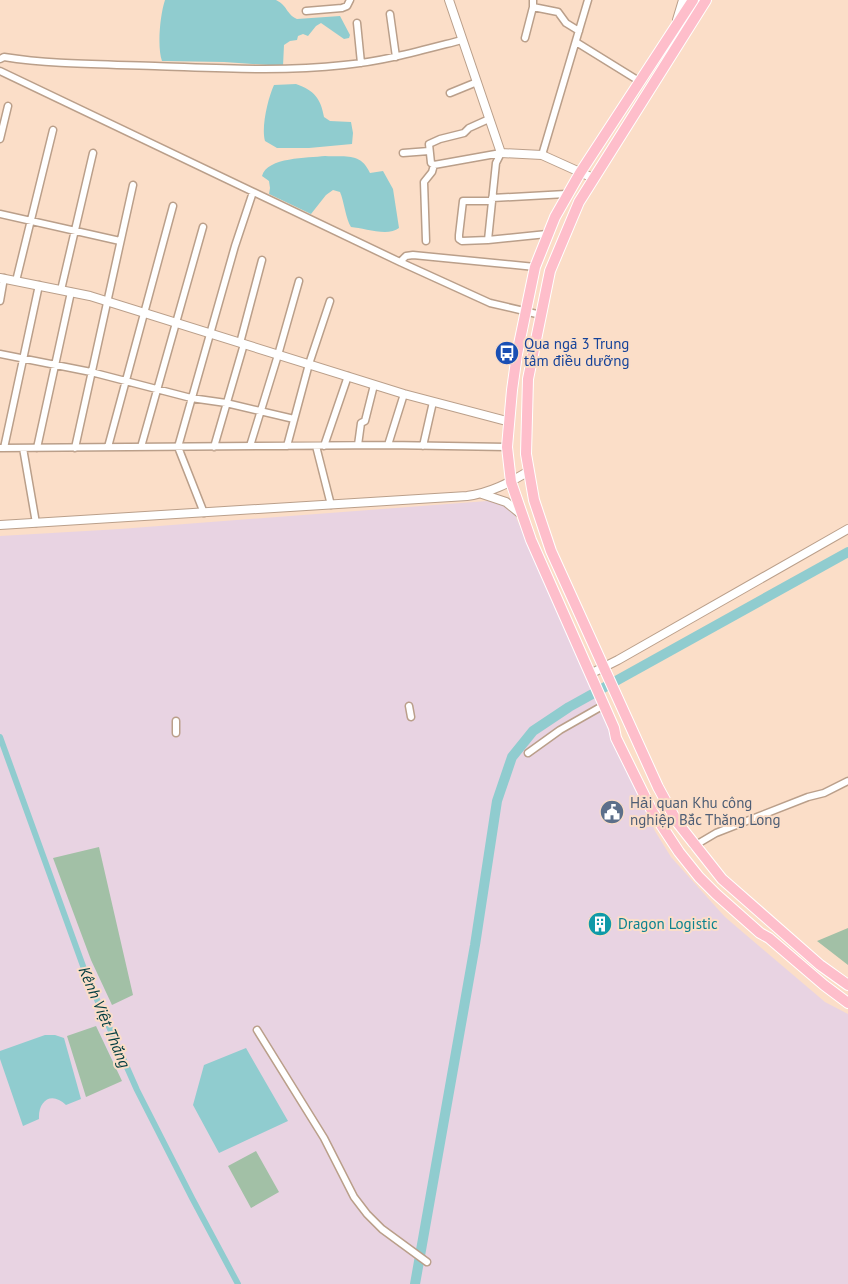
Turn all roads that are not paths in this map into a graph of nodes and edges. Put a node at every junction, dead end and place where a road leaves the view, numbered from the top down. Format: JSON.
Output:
{"nodes":[{"id":1,"x":350,"y":0,"type":"edge"},
{"id":2,"x":449,"y":0,"type":"edge"},
{"id":3,"x":588,"y":0,"type":"edge"},
{"id":4,"x":683,"y":0,"type":"edge"},
{"id":5,"x":693,"y":0,"type":"edge"},
{"id":6,"x":706,"y":0,"type":"edge"},
{"id":7,"x":533,"y":3,"type":"edge"},
{"id":8,"x":306,"y":11,"type":"dead end"},
{"id":9,"x":390,"y":14,"type":"dead end"},
{"id":10,"x":357,"y":23,"type":"dead end"},
{"id":11,"x":676,"y":26,"type":"junction"},
{"id":12,"x":579,"y":30,"type":"junction"},
{"id":13,"x":525,"y":38,"type":"dead end"},
{"id":14,"x":462,"y":40,"type":"junction"},
{"id":15,"x":576,"y":42,"type":"junction"},
{"id":16,"x":396,"y":57,"type":"junction"},
{"id":17,"x":0,"y":59,"type":"edge"},
{"id":18,"x":361,"y":63,"type":"junction"},
{"id":19,"x":0,"y":71,"type":"edge"},
{"id":20,"x":639,"y":81,"type":"junction"},
{"id":21,"x":477,"y":82,"type":"junction"},
{"id":22,"x":450,"y":93,"type":"dead end"},
{"id":23,"x":8,"y":106,"type":"dead end"},
{"id":24,"x":489,"y":119,"type":"junction"},
{"id":25,"x":53,"y":130,"type":"dead end"},
{"id":26,"x":0,"y":139,"type":"edge"},
{"id":27,"x":429,"y":152,"type":"junction"},
{"id":28,"x":93,"y":153,"type":"dead end"},
{"id":29,"x":403,"y":153,"type":"dead end"},
{"id":30,"x":501,"y":153,"type":"junction"},
{"id":31,"x":542,"y":155,"type":"junction"},
{"id":32,"x":434,"y":166,"type":"junction"},
{"id":33,"x":580,"y":173,"type":"junction"},
{"id":34,"x":593,"y":178,"type":"junction"},
{"id":35,"x":133,"y":185,"type":"dead end"},
{"id":36,"x":253,"y":192,"type":"junction"},
{"id":37,"x":566,"y":194,"type":"junction"},
{"id":38,"x":492,"y":199,"type":"junction"},
{"id":39,"x":172,"y":206,"type":"dead end"},
{"id":40,"x":0,"y":214,"type":"edge"},
{"id":41,"x":31,"y":221,"type":"junction"},
{"id":42,"x":203,"y":227,"type":"dead end"},
{"id":43,"x":74,"y":231,"type":"junction"},
{"id":44,"x":548,"y":234,"type":"junction"},
{"id":45,"x":488,"y":240,"type":"junction"},
{"id":46,"x":120,"y":241,"type":"junction"},
{"id":47,"x":426,"y":241,"type":"dead end"},
{"id":48,"x":262,"y":260,"type":"dead end"},
{"id":49,"x":400,"y":262,"type":"junction"},
{"id":50,"x":535,"y":267,"type":"junction"},
{"id":51,"x":2,"y":278,"type":"edge"},
{"id":52,"x":16,"y":281,"type":"junction"},
{"id":53,"x":299,"y":281,"type":"dead end"},
{"id":54,"x":39,"y":285,"type":"junction"},
{"id":55,"x":61,"y":290,"type":"junction"},
{"id":56,"x":71,"y":292,"type":"junction"},
{"id":57,"x":106,"y":301,"type":"junction"},
{"id":58,"x":330,"y":301,"type":"dead end"},
{"id":59,"x":0,"y":302,"type":"edge"},
{"id":60,"x":143,"y":312,"type":"junction"},
{"id":61,"x":525,"y":312,"type":"junction"},
{"id":62,"x":541,"y":315,"type":"junction"},
{"id":63,"x":177,"y":323,"type":"junction"},
{"id":64,"x":210,"y":333,"type":"junction"},
{"id":65,"x":242,"y":344,"type":"junction"},
{"id":66,"x":0,"y":354,"type":"edge"},
{"id":67,"x":278,"y":355,"type":"junction"},
{"id":68,"x":24,"y":359,"type":"junction"},
{"id":69,"x":309,"y":364,"type":"junction"},
{"id":70,"x":54,"y":366,"type":"junction"},
{"id":71,"x":91,"y":372,"type":"junction"},
{"id":72,"x":348,"y":376,"type":"junction"},
{"id":73,"x":126,"y":382,"type":"junction"},
{"id":74,"x":374,"y":384,"type":"junction"},
{"id":75,"x":158,"y":390,"type":"junction"},
{"id":76,"x":404,"y":394,"type":"junction"},
{"id":77,"x":191,"y":398,"type":"junction"},
{"id":78,"x":434,"y":402,"type":"junction"},
{"id":79,"x":226,"y":403,"type":"junction"},
{"id":80,"x":260,"y":410,"type":"junction"},
{"id":81,"x":294,"y":419,"type":"junction"},
{"id":82,"x":510,"y":422,"type":"junction"},
{"id":83,"x":388,"y":445,"type":"junction"},
{"id":84,"x":214,"y":446,"type":"junction"},
{"id":85,"x":250,"y":446,"type":"junction"},
{"id":86,"x":287,"y":446,"type":"junction"},
{"id":87,"x":316,"y":446,"type":"junction"},
{"id":88,"x":324,"y":446,"type":"junction"},
{"id":89,"x":358,"y":446,"type":"junction"},
{"id":90,"x":423,"y":446,"type":"junction"},
{"id":91,"x":507,"y":446,"type":"junction"},
{"id":92,"x":108,"y":447,"type":"junction"},
{"id":93,"x":141,"y":447,"type":"junction"},
{"id":94,"x":178,"y":447,"type":"junction"},
{"id":95,"x":2,"y":448,"type":"edge"},
{"id":96,"x":23,"y":448,"type":"junction"},
{"id":97,"x":37,"y":448,"type":"junction"},
{"id":98,"x":75,"y":448,"type":"junction"},
{"id":99,"x":529,"y":472,"type":"junction"},
{"id":100,"x":511,"y":482,"type":"junction"},
{"id":101,"x":482,"y":494,"type":"junction"},
{"id":102,"x":330,"y":505,"type":"junction"},
{"id":103,"x":204,"y":513,"type":"junction"},
{"id":104,"x":523,"y":516,"type":"junction"},
{"id":105,"x":36,"y":522,"type":"junction"},
{"id":106,"x":0,"y":525,"type":"edge"},
{"id":107,"x":848,"y":529,"type":"edge"},
{"id":108,"x":603,"y":668,"type":"junction"},
{"id":109,"x":590,"y":674,"type":"junction"},
{"id":110,"x":603,"y":702,"type":"junction"},
{"id":111,"x":410,"y":706,"type":"dead end"},
{"id":112,"x":412,"y":717,"type":"dead end"},
{"id":113,"x":176,"y":721,"type":"dead end"},
{"id":114,"x":176,"y":733,"type":"dead end"},
{"id":115,"x":528,"y":753,"type":"dead end"},
{"id":116,"x":848,"y":782,"type":"edge"},
{"id":117,"x":694,"y":846,"type":"junction"},
{"id":118,"x":848,"y":985,"type":"edge"},
{"id":119,"x":848,"y":1003,"type":"edge"},
{"id":120,"x":257,"y":1030,"type":"dead end"},
{"id":121,"x":427,"y":1262,"type":"dead end"}],
"edges":[{"from":1,"to":8,"type":"street"},
{"from":2,"to":14,"type":"street"},
{"from":3,"to":12,"type":"street"},
{"from":4,"to":11,"type":"street"},
{"from":5,"to":11,"type":"main road"},
{"from":6,"to":34,"type":"main road"},
{"from":7,"to":12,"type":"street"},
{"from":7,"to":13,"type":"street"},
{"from":9,"to":16,"type":"street"},
{"from":10,"to":18,"type":"street"},
{"from":11,"to":20,"type":"main road"},
{"from":12,"to":15,"type":"street"},
{"from":14,"to":16,"type":"street"},
{"from":14,"to":21,"type":"street"},
{"from":15,"to":20,"type":"street"},
{"from":15,"to":31,"type":"street"},
{"from":16,"to":18,"type":"street"},
{"from":17,"to":18,"type":"street"},
{"from":19,"to":36,"type":"street"},
{"from":20,"to":33,"type":"main road"},
{"from":21,"to":22,"type":"street"},
{"from":21,"to":24,"type":"street"},
{"from":23,"to":26,"type":"street"},
{"from":24,"to":27,"type":"street"},
{"from":24,"to":30,"type":"street"},
{"from":25,"to":41,"type":"street"},
{"from":27,"to":29,"type":"street"},
{"from":27,"to":32,"type":"street"},
{"from":28,"to":43,"type":"street"},
{"from":30,"to":31,"type":"street"},
{"from":30,"to":32,"type":"street"},
{"from":30,"to":38,"type":"street"},
{"from":31,"to":33,"type":"street"},
{"from":32,"to":47,"type":"street"},
{"from":33,"to":34,"type":"street"},
{"from":33,"to":37,"type":"main road"},
{"from":34,"to":62,"type":"main road"},
{"from":35,"to":46,"type":"street"},
{"from":36,"to":49,"type":"street"},
{"from":36,"to":64,"type":"street"},
{"from":37,"to":38,"type":"street"},
{"from":37,"to":44,"type":"main road"},
{"from":38,"to":45,"type":"street"},
{"from":38,"to":45,"type":"street"},
{"from":39,"to":60,"type":"street"},
{"from":40,"to":41,"type":"street"},
{"from":41,"to":43,"type":"street"},
{"from":41,"to":52,"type":"street"},
{"from":42,"to":63,"type":"street"},
{"from":43,"to":46,"type":"street"},
{"from":43,"to":55,"type":"street"},
{"from":44,"to":45,"type":"street"},
{"from":44,"to":50,"type":"main road"},
{"from":46,"to":57,"type":"street"},
{"from":48,"to":65,"type":"street"},
{"from":49,"to":50,"type":"street"},
{"from":49,"to":61,"type":"street"},
{"from":50,"to":61,"type":"main road"},
{"from":51,"to":52,"type":"street"},
{"from":51,"to":59,"type":"street"},
{"from":52,"to":54,"type":"street"},
{"from":53,"to":67,"type":"street"},
{"from":54,"to":55,"type":"street"},
{"from":54,"to":68,"type":"street"},
{"from":55,"to":56,"type":"street"},
{"from":56,"to":57,"type":"street"},
{"from":56,"to":70,"type":"street"},
{"from":57,"to":60,"type":"street"},
{"from":57,"to":71,"type":"street"},
{"from":58,"to":69,"type":"street"},
{"from":60,"to":63,"type":"street"},
{"from":60,"to":73,"type":"street"},
{"from":61,"to":62,"type":"street"},
{"from":61,"to":82,"type":"main road"},
{"from":62,"to":99,"type":"main road"},
{"from":63,"to":64,"type":"street"},
{"from":63,"to":75,"type":"street"},
{"from":64,"to":65,"type":"street"},
{"from":64,"to":77,"type":"street"},
{"from":65,"to":67,"type":"street"},
{"from":65,"to":79,"type":"street"},
{"from":66,"to":68,"type":"street"},
{"from":67,"to":69,"type":"street"},
{"from":67,"to":80,"type":"street"},
{"from":68,"to":70,"type":"street"},
{"from":68,"to":95,"type":"street"},
{"from":69,"to":72,"type":"street"},
{"from":69,"to":81,"type":"street"},
{"from":70,"to":71,"type":"street"},
{"from":70,"to":97,"type":"street"},
{"from":71,"to":73,"type":"street"},
{"from":71,"to":98,"type":"street"},
{"from":72,"to":74,"type":"street"},
{"from":72,"to":88,"type":"street"},
{"from":73,"to":75,"type":"street"},
{"from":73,"to":92,"type":"street"},
{"from":74,"to":76,"type":"street"},
{"from":74,"to":89,"type":"street"},
{"from":75,"to":77,"type":"street"},
{"from":75,"to":93,"type":"street"},
{"from":76,"to":78,"type":"street"},
{"from":76,"to":83,"type":"street"},
{"from":77,"to":79,"type":"street"},
{"from":77,"to":94,"type":"street"},
{"from":78,"to":82,"type":"street"},
{"from":78,"to":90,"type":"street"},
{"from":79,"to":80,"type":"street"},
{"from":79,"to":84,"type":"street"},
{"from":80,"to":81,"type":"street"},
{"from":80,"to":85,"type":"street"},
{"from":81,"to":86,"type":"street"},
{"from":82,"to":91,"type":"main road"},
{"from":83,"to":89,"type":"street"},
{"from":83,"to":90,"type":"street"},
{"from":84,"to":85,"type":"street"},
{"from":84,"to":94,"type":"street"},
{"from":85,"to":86,"type":"street"},
{"from":86,"to":87,"type":"street"},
{"from":87,"to":88,"type":"street"},
{"from":87,"to":102,"type":"street"},
{"from":88,"to":89,"type":"street"},
{"from":90,"to":91,"type":"street"},
{"from":91,"to":100,"type":"main road"},
{"from":92,"to":93,"type":"street"},
{"from":92,"to":98,"type":"street"},
{"from":93,"to":94,"type":"street"},
{"from":94,"to":103,"type":"street"},
{"from":95,"to":96,"type":"street"},
{"from":96,"to":97,"type":"street"},
{"from":96,"to":105,"type":"street"},
{"from":97,"to":98,"type":"street"},
{"from":99,"to":100,"type":"street"},
{"from":99,"to":108,"type":"main road"},
{"from":100,"to":101,"type":"street"},
{"from":100,"to":104,"type":"main road"},
{"from":101,"to":102,"type":"street"},
{"from":101,"to":104,"type":"street"},
{"from":102,"to":103,"type":"street"},
{"from":103,"to":105,"type":"street"},
{"from":104,"to":109,"type":"main road"},
{"from":105,"to":106,"type":"street"},
{"from":107,"to":108,"type":"street"},
{"from":108,"to":109,"type":"street"},
{"from":108,"to":117,"type":"main road"},
{"from":109,"to":110,"type":"main road"},
{"from":110,"to":115,"type":"street"},
{"from":110,"to":119,"type":"main road"},
{"from":111,"to":112,"type":"street"},
{"from":113,"to":114,"type":"street"},
{"from":116,"to":117,"type":"street"},
{"from":117,"to":118,"type":"main road"},
{"from":120,"to":121,"type":"street"}]}
